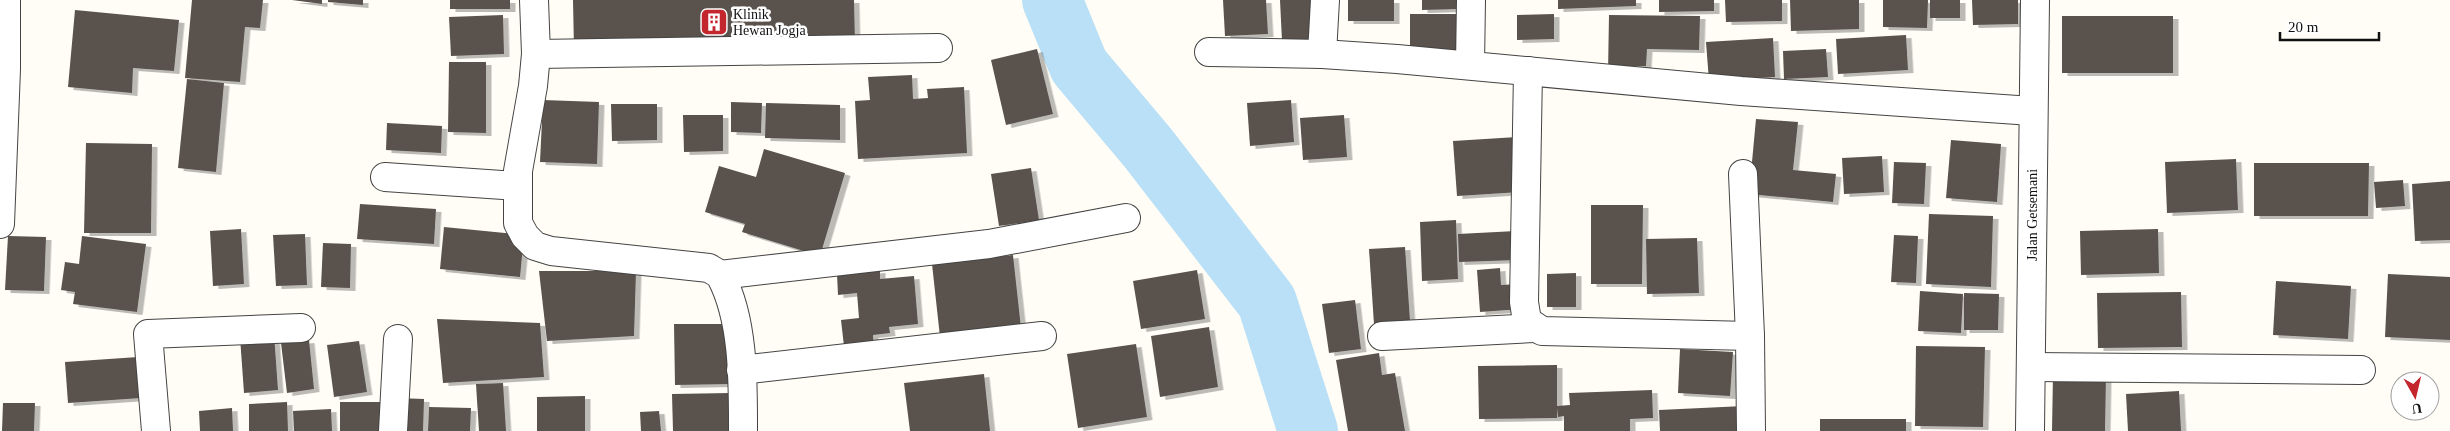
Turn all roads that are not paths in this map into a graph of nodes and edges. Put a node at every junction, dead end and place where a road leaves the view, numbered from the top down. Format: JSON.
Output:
{"nodes":[{"id":1,"x":6,"y":0,"type":"edge"},
{"id":2,"x":534,"y":0,"type":"edge"},
{"id":3,"x":1325,"y":0,"type":"edge"},
{"id":4,"x":1471,"y":0,"type":"edge"},
{"id":5,"x":2035,"y":0,"type":"edge"},
{"id":6,"x":938,"y":48,"type":"dead end"},
{"id":7,"x":1209,"y":52,"type":"dead end"},
{"id":8,"x":536,"y":54,"type":"junction"},
{"id":9,"x":1322,"y":54,"type":"junction"},
{"id":10,"x":1470,"y":66,"type":"junction"},
{"id":11,"x":1528,"y":71,"type":"junction"},
{"id":12,"x":2032,"y":111,"type":"junction"},
{"id":13,"x":1742,"y":174,"type":"dead end"},
{"id":14,"x":385,"y":177,"type":"dead end"},
{"id":15,"x":518,"y":186,"type":"junction"},
{"id":16,"x":1126,"y":218,"type":"dead end"},
{"id":17,"x":0,"y":224,"type":"edge"},
{"id":18,"x":720,"y":275,"type":"junction"},
{"id":19,"x":301,"y":328,"type":"dead end"},
{"id":20,"x":1534,"y":328,"type":"junction"},
{"id":21,"x":1042,"y":336,"type":"dead end"},
{"id":22,"x":1382,"y":336,"type":"dead end"},
{"id":23,"x":1750,"y":336,"type":"junction"},
{"id":24,"x":398,"y":340,"type":"dead end"},
{"id":25,"x":2031,"y":367,"type":"junction"},
{"id":26,"x":741,"y":370,"type":"junction"},
{"id":27,"x":2362,"y":370,"type":"dead end"},
{"id":28,"x":156,"y":431,"type":"edge"},
{"id":29,"x":393,"y":431,"type":"edge"},
{"id":30,"x":743,"y":431,"type":"edge"},
{"id":31,"x":1751,"y":431,"type":"edge"},
{"id":32,"x":2030,"y":431,"type":"edge"}],
"edges":[{"from":1,"to":17,"type":"street"},
{"from":2,"to":8,"type":"street"},
{"from":3,"to":9,"type":"street"},
{"from":4,"to":10,"type":"street"},
{"from":5,"to":12,"type":"street","name":"Jalan Getsemani"},
{"from":6,"to":8,"type":"street"},
{"from":7,"to":9,"type":"street"},
{"from":8,"to":15,"type":"street"},
{"from":9,"to":10,"type":"street"},
{"from":10,"to":11,"type":"street"},
{"from":11,"to":12,"type":"street"},
{"from":11,"to":20,"type":"street"},
{"from":12,"to":25,"type":"street","name":"Jalan Getsemani"},
{"from":13,"to":23,"type":"street"},
{"from":14,"to":15,"type":"street"},
{"from":15,"to":18,"type":"street"},
{"from":16,"to":18,"type":"street"},
{"from":18,"to":26,"type":"street"},
{"from":19,"to":28,"type":"street"},
{"from":20,"to":22,"type":"street"},
{"from":20,"to":23,"type":"street"},
{"from":21,"to":26,"type":"street"},
{"from":23,"to":31,"type":"street"},
{"from":24,"to":29,"type":"street"},
{"from":25,"to":27,"type":"street"},
{"from":25,"to":32,"type":"street","name":"Jalan Getsemani"},
{"from":26,"to":30,"type":"street"}]}
